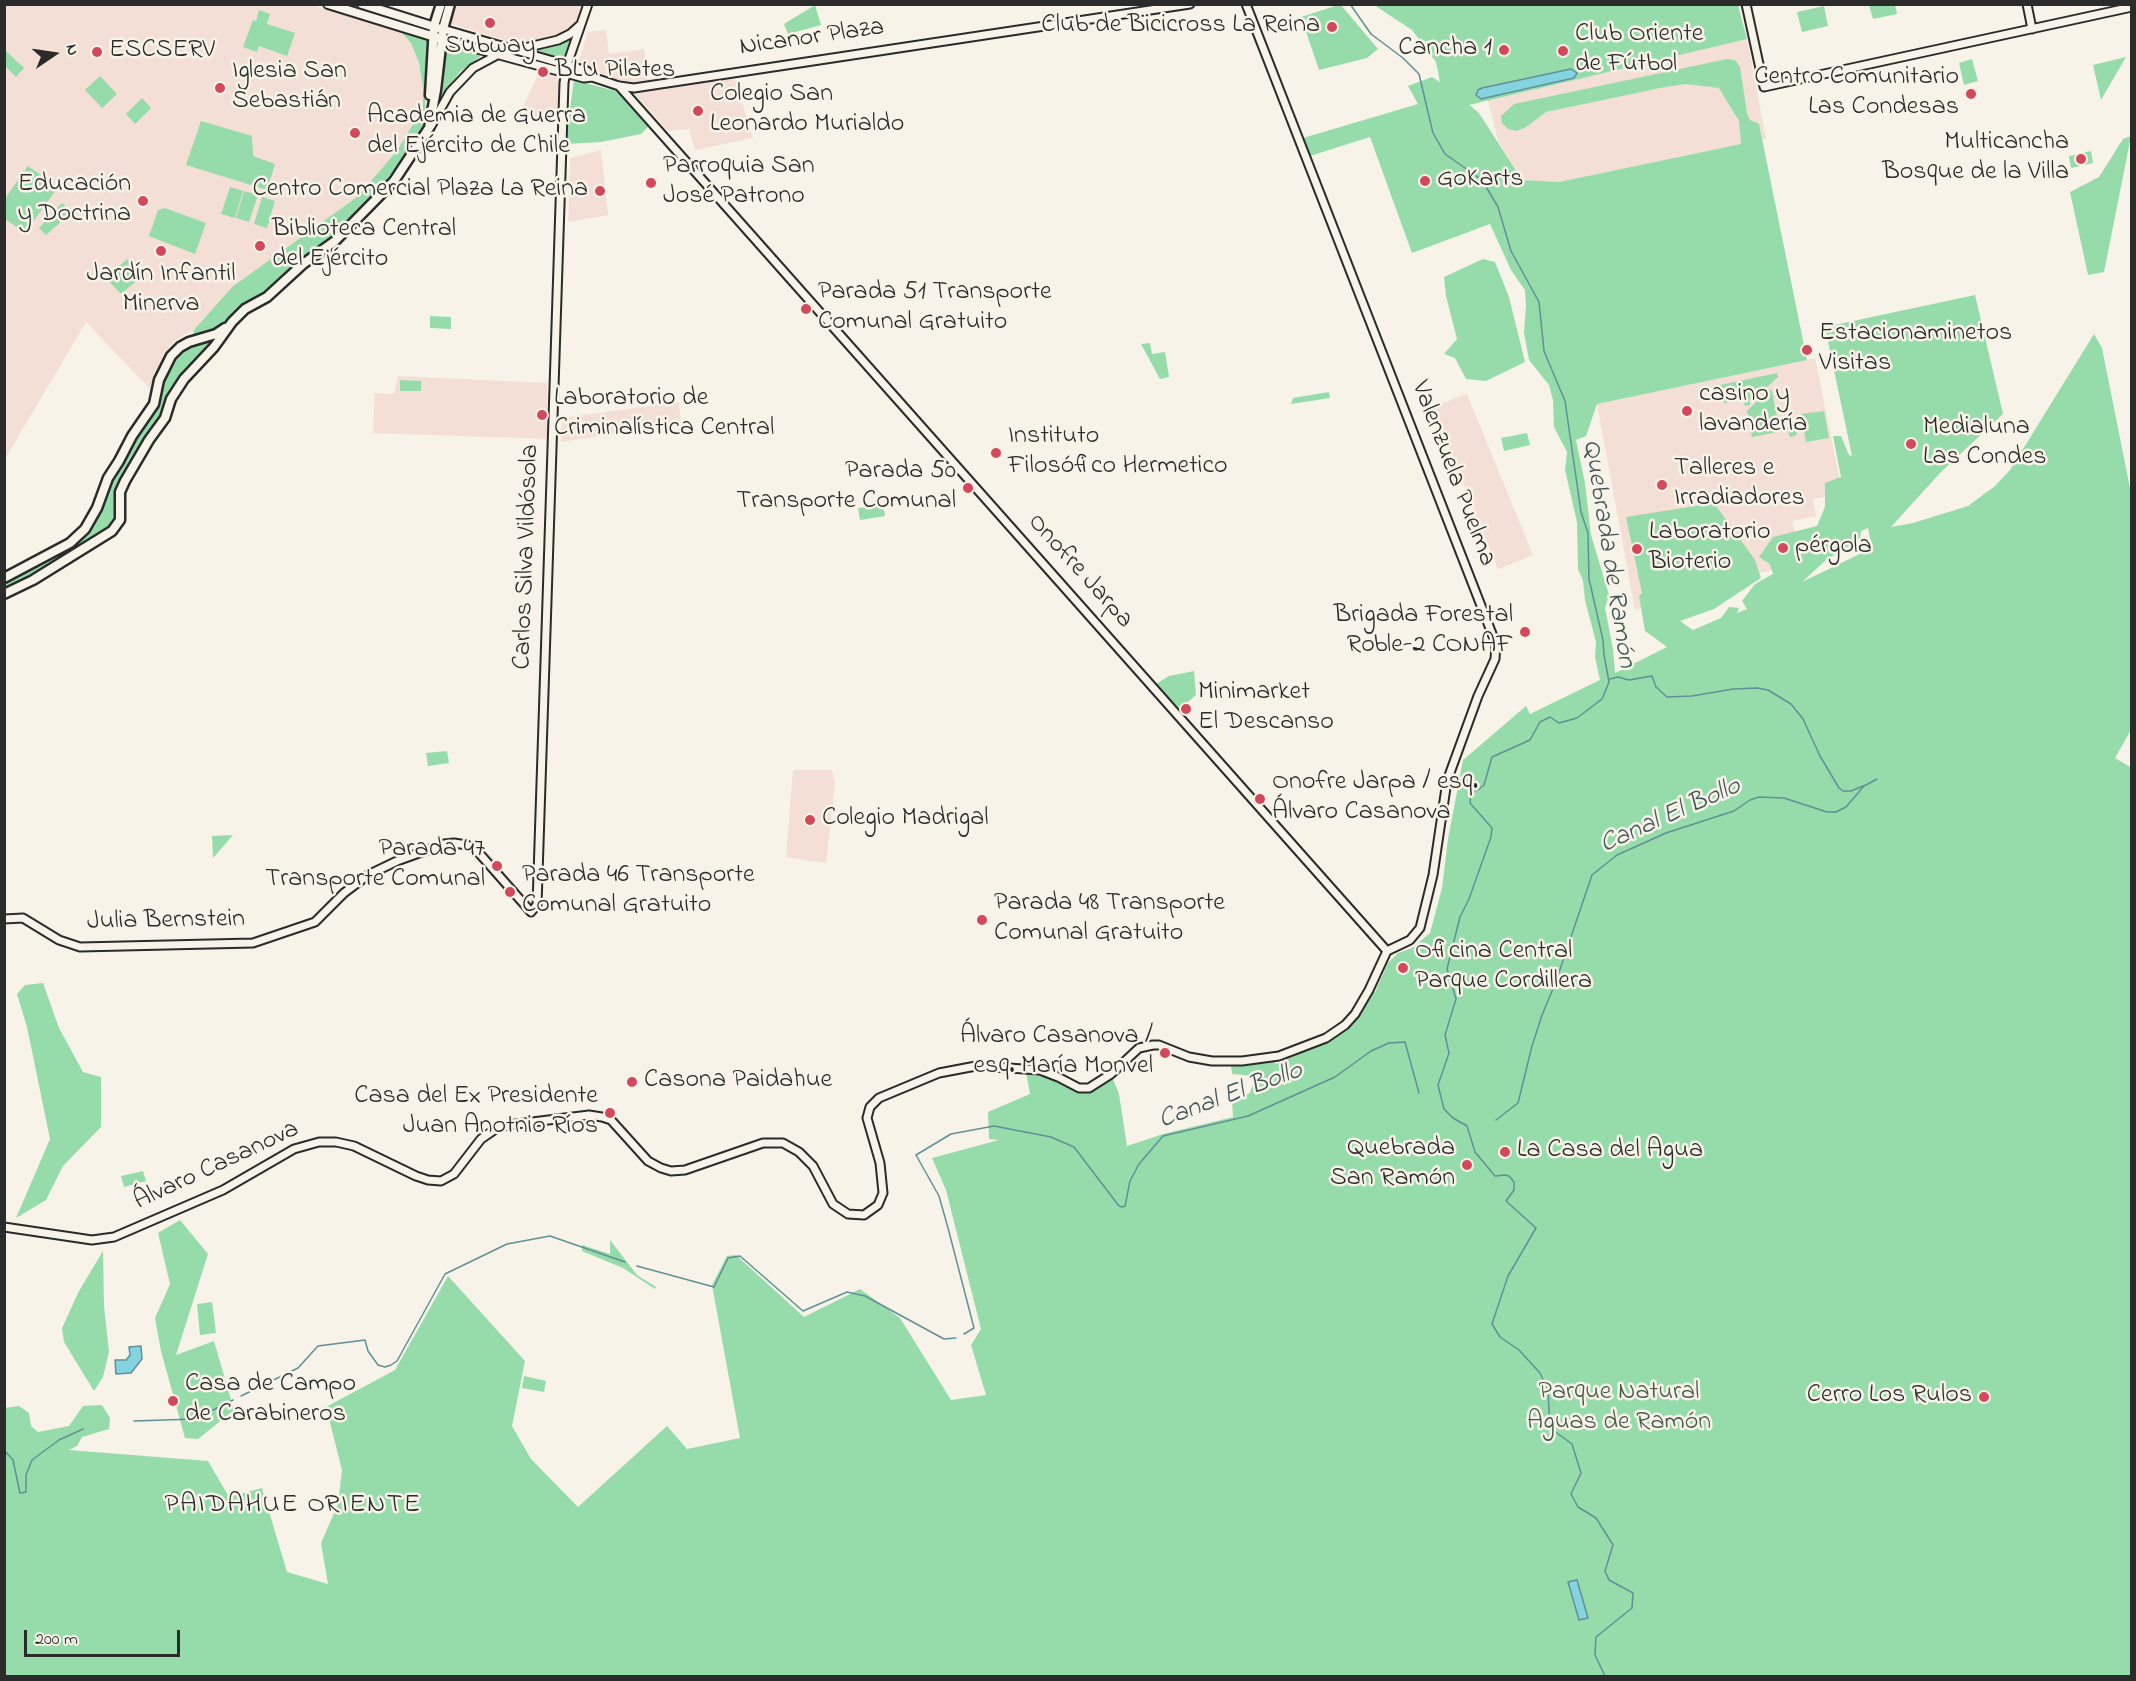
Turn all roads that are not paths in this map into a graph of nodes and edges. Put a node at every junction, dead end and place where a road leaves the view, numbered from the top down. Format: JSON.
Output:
{"nodes":[{"id":1,"x":328,"y":4,"type":"edge"},
{"id":2,"x":362,"y":4,"type":"edge"},
{"id":3,"x":441,"y":4,"type":"edge"},
{"id":4,"x":450,"y":4,"type":"edge"},
{"id":5,"x":588,"y":4,"type":"edge"},
{"id":6,"x":1190,"y":4,"type":"edge"},
{"id":7,"x":1246,"y":4,"type":"edge"},
{"id":8,"x":1746,"y":4,"type":"edge"},
{"id":9,"x":2027,"y":4,"type":"edge"},
{"id":10,"x":2132,"y":6,"type":"edge"},
{"id":11,"x":582,"y":23,"type":"junction"},
{"id":12,"x":438,"y":28,"type":"junction"},
{"id":13,"x":2032,"y":29,"type":"junction"},
{"id":14,"x":437,"y":38,"type":"junction"},
{"id":15,"x":515,"y":50,"type":"junction"},
{"id":16,"x":499,"y":54,"type":"junction"},
{"id":17,"x":566,"y":69,"type":"junction"},
{"id":18,"x":619,"y":86,"type":"junction"},
{"id":19,"x":429,"y":128,"type":"junction"},
{"id":20,"x":232,"y":322,"type":"junction"},
{"id":21,"x":209,"y":336,"type":"junction"},
{"id":22,"x":214,"y":347,"type":"junction"},
{"id":23,"x":4,"y":578,"type":"edge"},
{"id":24,"x":4,"y":594,"type":"edge"},
{"id":25,"x":531,"y":912,"type":"joint"},
{"id":26,"x":4,"y":919,"type":"edge"},
{"id":27,"x":1387,"y":951,"type":"junction"},
{"id":28,"x":4,"y":1227,"type":"edge"}],
"edges":[{"from":1,"to":14,"type":"main road"},
{"from":2,"to":12,"type":"main road"},
{"from":3,"to":12,"type":"main road"},
{"from":4,"to":12,"type":"main road"},
{"from":5,"to":11,"type":"street","name":"Carlos Silva Vildósola"},
{"from":6,"to":18,"type":"street","name":"Nicanor Plaza"},
{"from":7,"to":27,"type":"street","name":"Valenzuela Puelma"},
{"from":8,"to":13,"type":"street"},
{"from":9,"to":13,"type":"street"},
{"from":10,"to":13,"type":"street"},
{"from":11,"to":15,"type":"street"},
{"from":11,"to":17,"type":"street","name":"Carlos Silva Vildósola"},
{"from":12,"to":14,"type":"main road"},
{"from":12,"to":15,"type":"street"},
{"from":14,"to":16,"type":"street"},
{"from":14,"to":19,"type":"main road"},
{"from":15,"to":16,"type":"street"},
{"from":15,"to":17,"type":"street"},
{"from":16,"to":17,"type":"street"},
{"from":16,"to":19,"type":"street"},
{"from":17,"to":18,"type":"street"},
{"from":17,"to":25,"type":"street","name":"Carlos Silva Vildósola"},
{"from":18,"to":27,"type":"street","name":"Onofre Jarpa"},
{"from":19,"to":20,"type":"main road"},
{"from":20,"to":21,"type":"main road"},
{"from":20,"to":22,"type":"main road"},
{"from":21,"to":22,"type":"main road"},
{"from":21,"to":23,"type":"main road"},
{"from":22,"to":24,"type":"main road"},
{"from":25,"to":26,"type":"street","name":"Julia Bernstein"},
{"from":27,"to":28,"type":"street","name":"Álvaro Casanova"}]}
